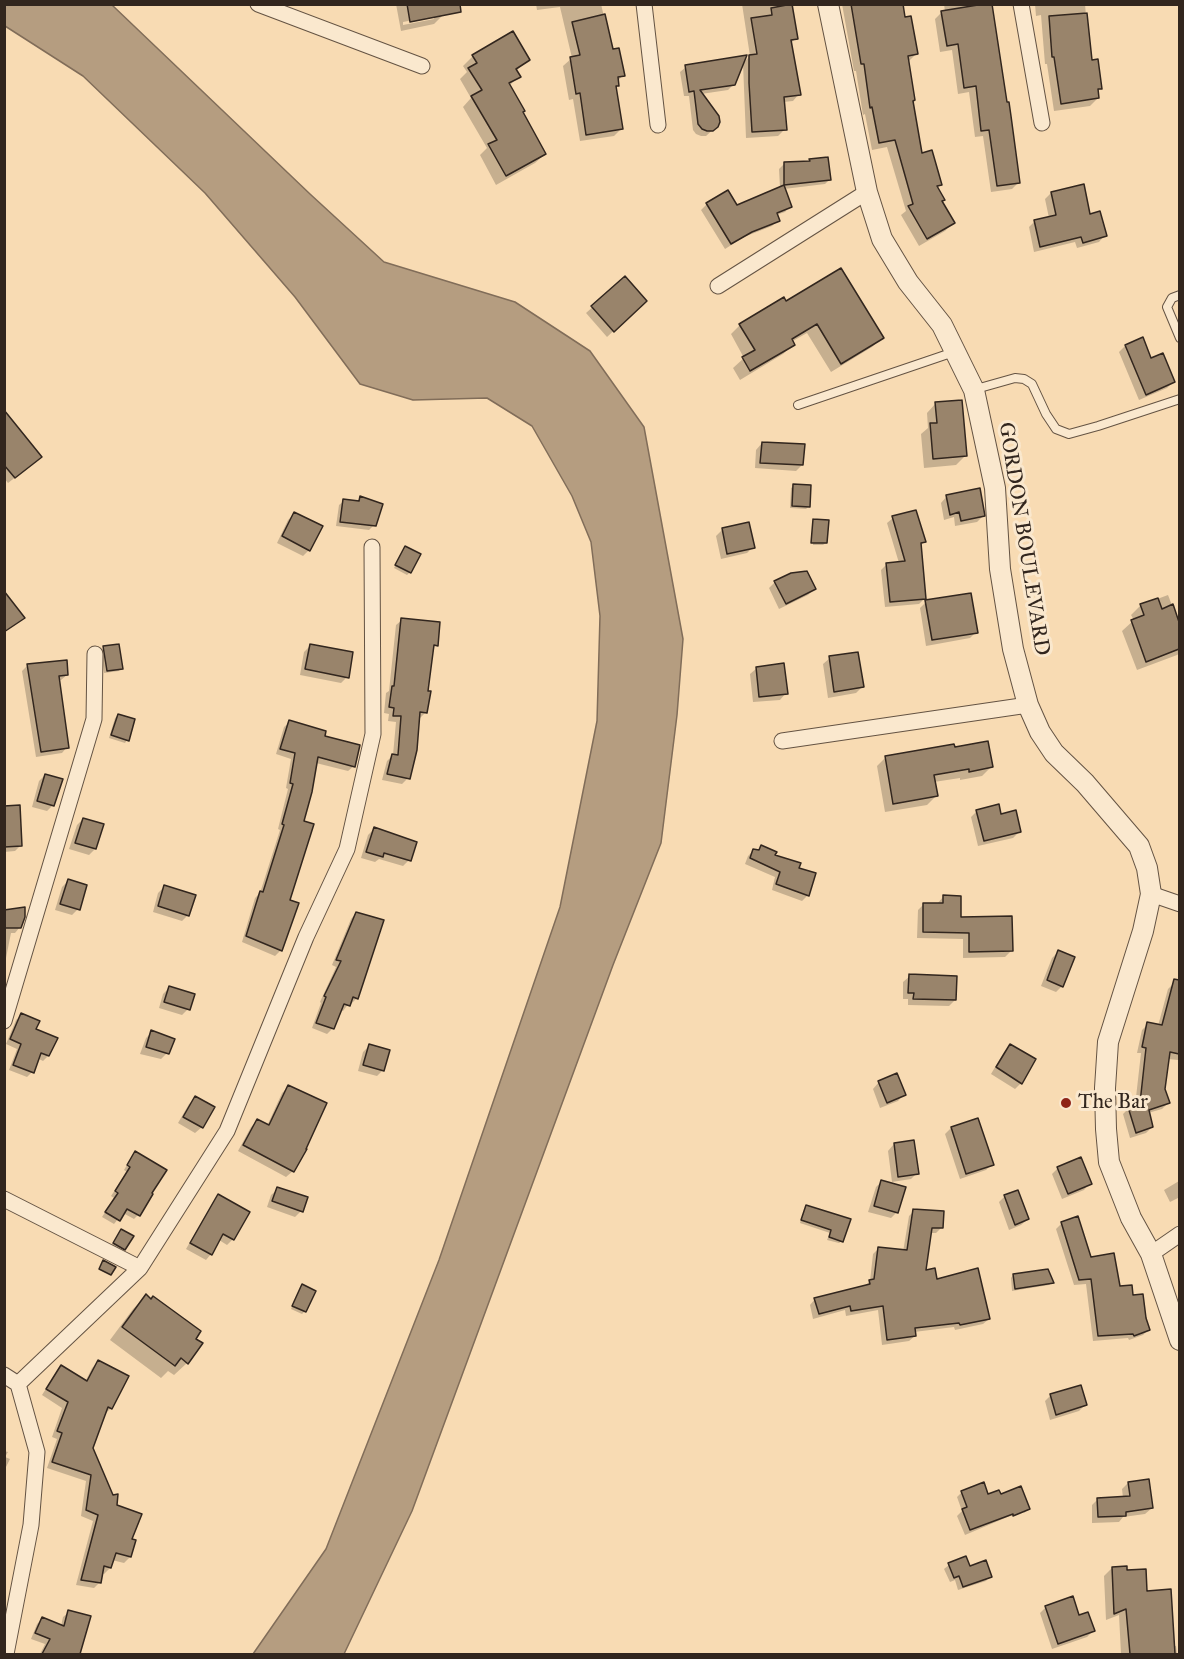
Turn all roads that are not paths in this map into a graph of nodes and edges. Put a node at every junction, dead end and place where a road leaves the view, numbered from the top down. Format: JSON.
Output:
{"nodes":[{"id":1,"x":258,"y":4,"type":"edge"},
{"id":2,"x":644,"y":4,"type":"edge"},
{"id":3,"x":828,"y":4,"type":"edge"},
{"id":4,"x":1021,"y":4,"type":"edge"},
{"id":5,"x":422,"y":66,"type":"dead end"},
{"id":6,"x":1042,"y":123,"type":"dead end"},
{"id":7,"x":658,"y":124,"type":"dead end"},
{"id":8,"x":867,"y":192,"type":"junction"},
{"id":9,"x":718,"y":286,"type":"dead end"},
{"id":10,"x":1179,"y":295,"type":"edge"},
{"id":11,"x":1179,"y":338,"type":"edge"},
{"id":12,"x":956,"y":352,"type":"junction"},
{"id":13,"x":974,"y":390,"type":"junction"},
{"id":14,"x":1179,"y":399,"type":"edge"},
{"id":15,"x":798,"y":405,"type":"dead end"},
{"id":16,"x":372,"y":547,"type":"dead end"},
{"id":17,"x":95,"y":654,"type":"dead end"},
{"id":18,"x":1028,"y":705,"type":"junction"},
{"id":19,"x":782,"y":741,"type":"dead end"},
{"id":20,"x":1151,"y":894,"type":"junction"},
{"id":21,"x":1179,"y":904,"type":"edge"},
{"id":22,"x":4,"y":1021,"type":"edge"},
{"id":23,"x":4,"y":1199,"type":"edge"},
{"id":24,"x":1179,"y":1234,"type":"edge"},
{"id":25,"x":1151,"y":1254,"type":"junction"},
{"id":26,"x":140,"y":1268,"type":"junction"},
{"id":27,"x":1179,"y":1340,"type":"edge"},
{"id":28,"x":4,"y":1375,"type":"edge"},
{"id":29,"x":18,"y":1384,"type":"junction"},
{"id":30,"x":6,"y":1654,"type":"edge"}],
"edges":[{"from":1,"to":5,"type":"street"},
{"from":2,"to":7,"type":"street"},
{"from":3,"to":8,"type":"street","name":"GORDON BOULEVARD"},
{"from":4,"to":6,"type":"street"},
{"from":8,"to":9,"type":"street"},
{"from":8,"to":12,"type":"street","name":"GORDON BOULEVARD"},
{"from":10,"to":11,"type":"lane"},
{"from":12,"to":13,"type":"street","name":"GORDON BOULEVARD"},
{"from":12,"to":15,"type":"lane"},
{"from":13,"to":14,"type":"lane"},
{"from":13,"to":18,"type":"street","name":"GORDON BOULEVARD"},
{"from":16,"to":26,"type":"street"},
{"from":17,"to":22,"type":"street"},
{"from":18,"to":19,"type":"street"},
{"from":18,"to":20,"type":"street","name":"GORDON BOULEVARD"},
{"from":20,"to":21,"type":"street"},
{"from":20,"to":25,"type":"street","name":"GORDON BOULEVARD"},
{"from":23,"to":26,"type":"street"},
{"from":24,"to":25,"type":"street"},
{"from":25,"to":27,"type":"street","name":"GORDON BOULEVARD"},
{"from":26,"to":29,"type":"street"},
{"from":28,"to":29,"type":"street"},
{"from":29,"to":30,"type":"street"}]}
